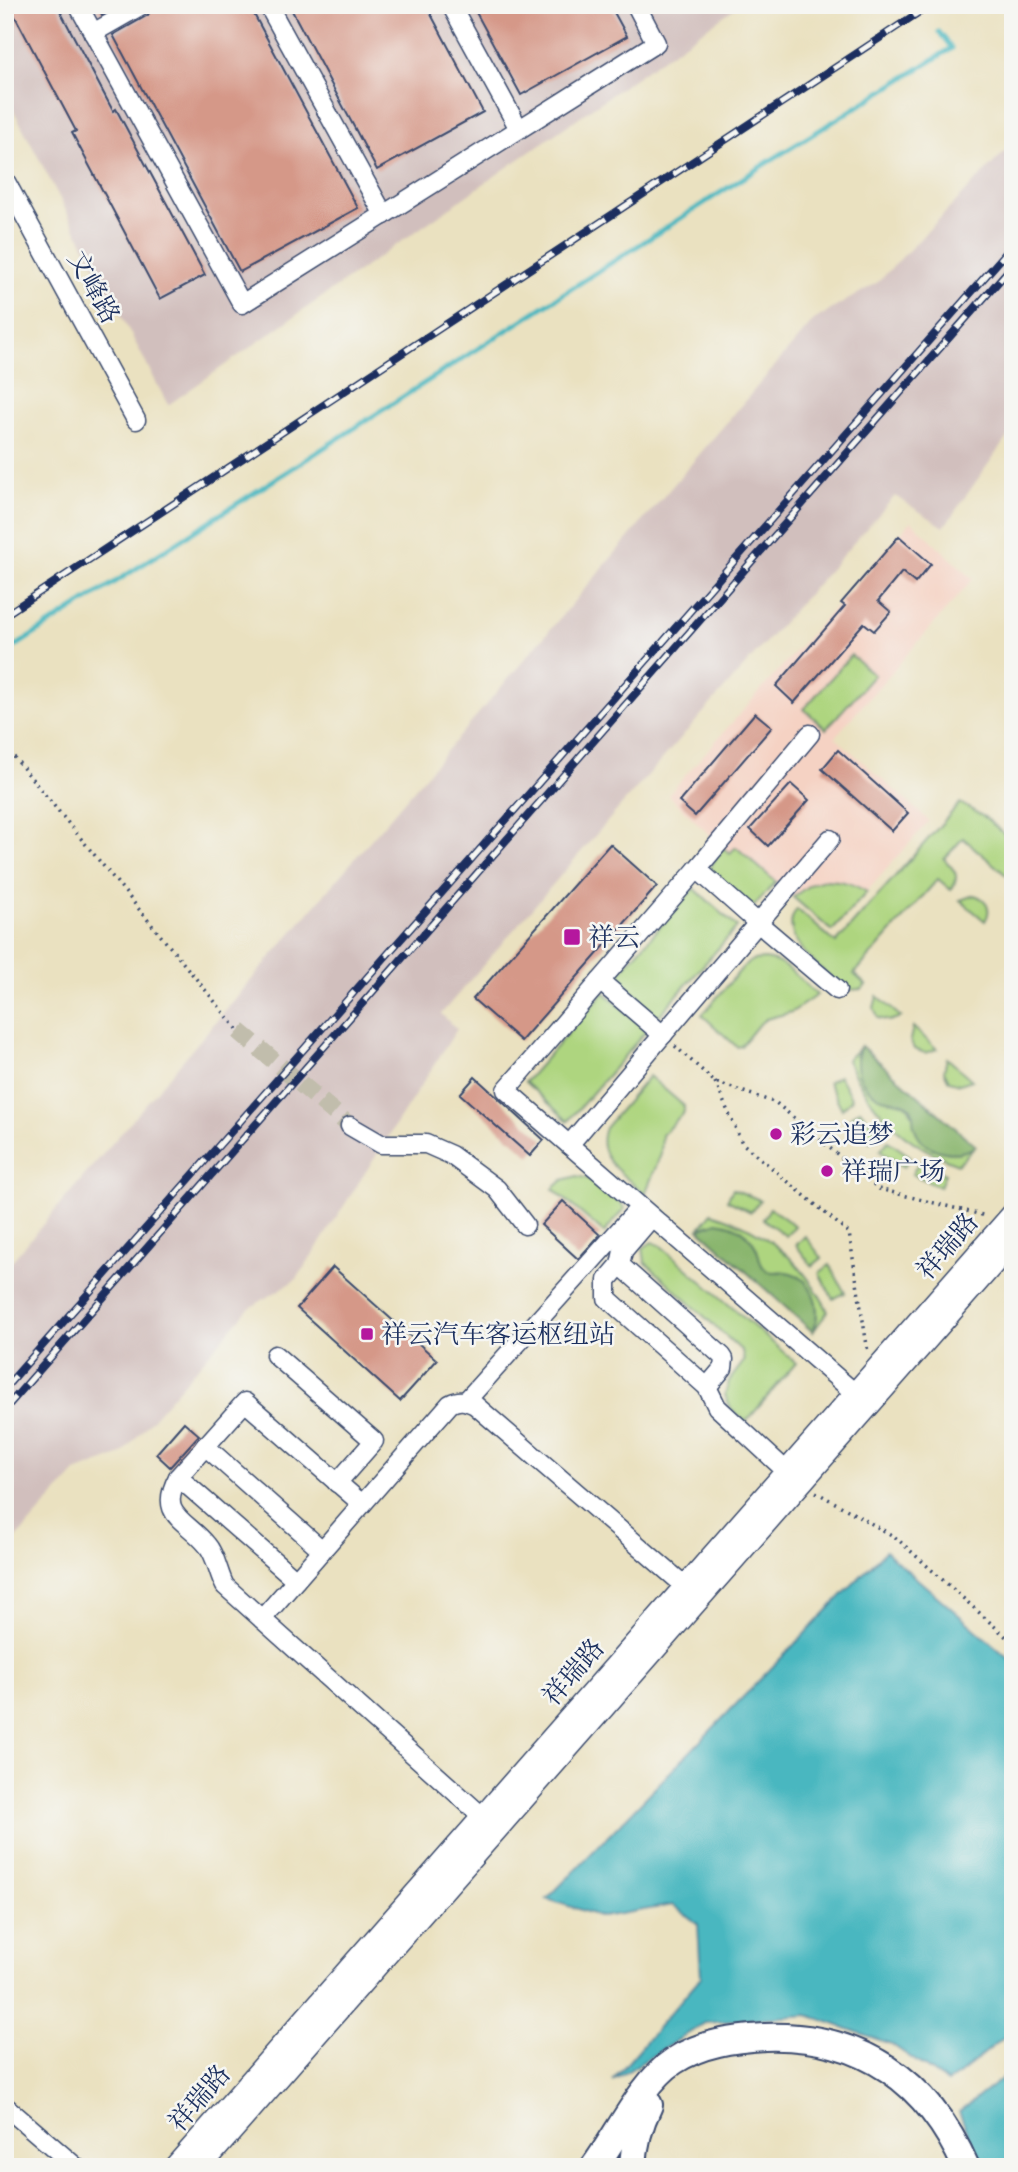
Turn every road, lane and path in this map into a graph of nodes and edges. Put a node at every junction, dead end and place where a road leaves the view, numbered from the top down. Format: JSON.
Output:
{"nodes":[{"id":1,"x":78,"y":5,"type":"edge"},
{"id":2,"x":142,"y":5,"type":"edge"},
{"id":3,"x":268,"y":5,"type":"edge"},
{"id":4,"x":451,"y":5,"type":"edge"},
{"id":5,"x":636,"y":5,"type":"edge"},
{"id":6,"x":93,"y":33,"type":"junction"},
{"id":7,"x":520,"y":130,"type":"junction"},
{"id":8,"x":5,"y":180,"type":"edge"},
{"id":9,"x":384,"y":215,"type":"junction"},
{"id":10,"x":136,"y":420,"type":"dead end"},
{"id":11,"x":810,"y":734,"type":"dead end"},
{"id":12,"x":5,"y":746,"type":"edge"},
{"id":13,"x":830,"y":839,"type":"dead end"},
{"id":14,"x":697,"y":869,"type":"junction"},
{"id":15,"x":758,"y":923,"type":"junction"},
{"id":16,"x":600,"y":981,"type":"junction"},
{"id":17,"x":837,"y":990,"type":"dead end"},
{"id":18,"x":239,"y":1031,"type":"tunnel mouth"},
{"id":19,"x":663,"y":1035,"type":"junction"},
{"id":20,"x":715,"y":1082,"type":"junction"},
{"id":21,"x":350,"y":1126,"type":"tunnel mouth"},
{"id":22,"x":569,"y":1145,"type":"junction"},
{"id":23,"x":646,"y":1212,"type":"junction"},
{"id":24,"x":525,"y":1225,"type":"dead end"},
{"id":25,"x":1011,"y":1226,"type":"edge"},
{"id":26,"x":620,"y":1265,"type":"junction"},
{"id":27,"x":275,"y":1355,"type":"dead end"},
{"id":28,"x":873,"y":1373,"type":"junction"},
{"id":29,"x":706,"y":1387,"type":"junction"},
{"id":30,"x":862,"y":1399,"type":"junction"},
{"id":31,"x":466,"y":1401,"type":"junction"},
{"id":32,"x":205,"y":1446,"type":"junction"},
{"id":33,"x":178,"y":1477,"type":"junction"},
{"id":34,"x":793,"y":1477,"type":"junction"},
{"id":35,"x":337,"y":1483,"type":"junction"},
{"id":36,"x":362,"y":1504,"type":"junction"},
{"id":37,"x":322,"y":1550,"type":"junction"},
{"id":38,"x":296,"y":1580,"type":"junction"},
{"id":39,"x":685,"y":1587,"type":"junction"},
{"id":40,"x":262,"y":1619,"type":"junction"},
{"id":41,"x":1013,"y":1643,"type":"edge"},
{"id":42,"x":489,"y":1822,"type":"junction"},
{"id":43,"x":5,"y":2106,"type":"edge"},
{"id":44,"x":76,"y":2167,"type":"edge"},
{"id":45,"x":176,"y":2167,"type":"edge"},
{"id":46,"x":199,"y":2167,"type":"edge"},
{"id":47,"x":594,"y":2167,"type":"edge"},
{"id":48,"x":633,"y":2167,"type":"edge"},
{"id":49,"x":953,"y":2167,"type":"edge"},
{"id":50,"x":966,"y":2167,"type":"edge"}],
"edges":[{"from":1,"to":6,"type":"street"},
{"from":2,"to":6,"type":"street"},
{"from":3,"to":9,"type":"street"},
{"from":4,"to":7,"type":"street"},
{"from":5,"to":7,"type":"street"},
{"from":6,"to":9,"type":"street"},
{"from":7,"to":9,"type":"street"},
{"from":8,"to":10,"type":"street","name":"文峰路"},
{"from":11,"to":14,"type":"street"},
{"from":12,"to":18,"type":"path"},
{"from":13,"to":15,"type":"street"},
{"from":14,"to":15,"type":"street"},
{"from":14,"to":16,"type":"street"},
{"from":15,"to":17,"type":"street"},
{"from":15,"to":19,"type":"street"},
{"from":16,"to":19,"type":"street"},
{"from":16,"to":22,"type":"street"},
{"from":19,"to":20,"type":"path"},
{"from":19,"to":22,"type":"street"},
{"from":20,"to":25,"type":"path"},
{"from":20,"to":28,"type":"path"},
{"from":21,"to":24,"type":"street"},
{"from":22,"to":23,"type":"street"},
{"from":23,"to":26,"type":"street"},
{"from":23,"to":30,"type":"street"},
{"from":23,"to":31,"type":"street"},
{"from":25,"to":28,"type":"main road","name":"祥瑞路"},
{"from":25,"to":30,"type":"main road","name":"祥瑞路"},
{"from":26,"to":29,"type":"street"},
{"from":26,"to":29,"type":"street"},
{"from":27,"to":35,"type":"street"},
{"from":28,"to":30,"type":"main road","name":"祥瑞路"},
{"from":29,"to":34,"type":"street"},
{"from":30,"to":34,"type":"main road","name":"祥瑞路"},
{"from":31,"to":36,"type":"street"},
{"from":31,"to":39,"type":"street"},
{"from":32,"to":33,"type":"street"},
{"from":32,"to":35,"type":"street"},
{"from":32,"to":37,"type":"street"},
{"from":33,"to":38,"type":"street"},
{"from":33,"to":40,"type":"street"},
{"from":34,"to":39,"type":"main road","name":"祥瑞路"},
{"from":34,"to":41,"type":"path"},
{"from":34,"to":42,"type":"main road","name":"祥瑞路"},
{"from":35,"to":36,"type":"street"},
{"from":36,"to":37,"type":"street"},
{"from":37,"to":38,"type":"street"},
{"from":38,"to":40,"type":"street"},
{"from":39,"to":42,"type":"main road","name":"祥瑞路"},
{"from":40,"to":42,"type":"street"},
{"from":42,"to":45,"type":"main road","name":"祥瑞路"},
{"from":42,"to":46,"type":"main road","name":"祥瑞路"},
{"from":43,"to":44,"type":"street"},
{"from":47,"to":50,"type":"highway"},
{"from":48,"to":49,"type":"highway"}]}
